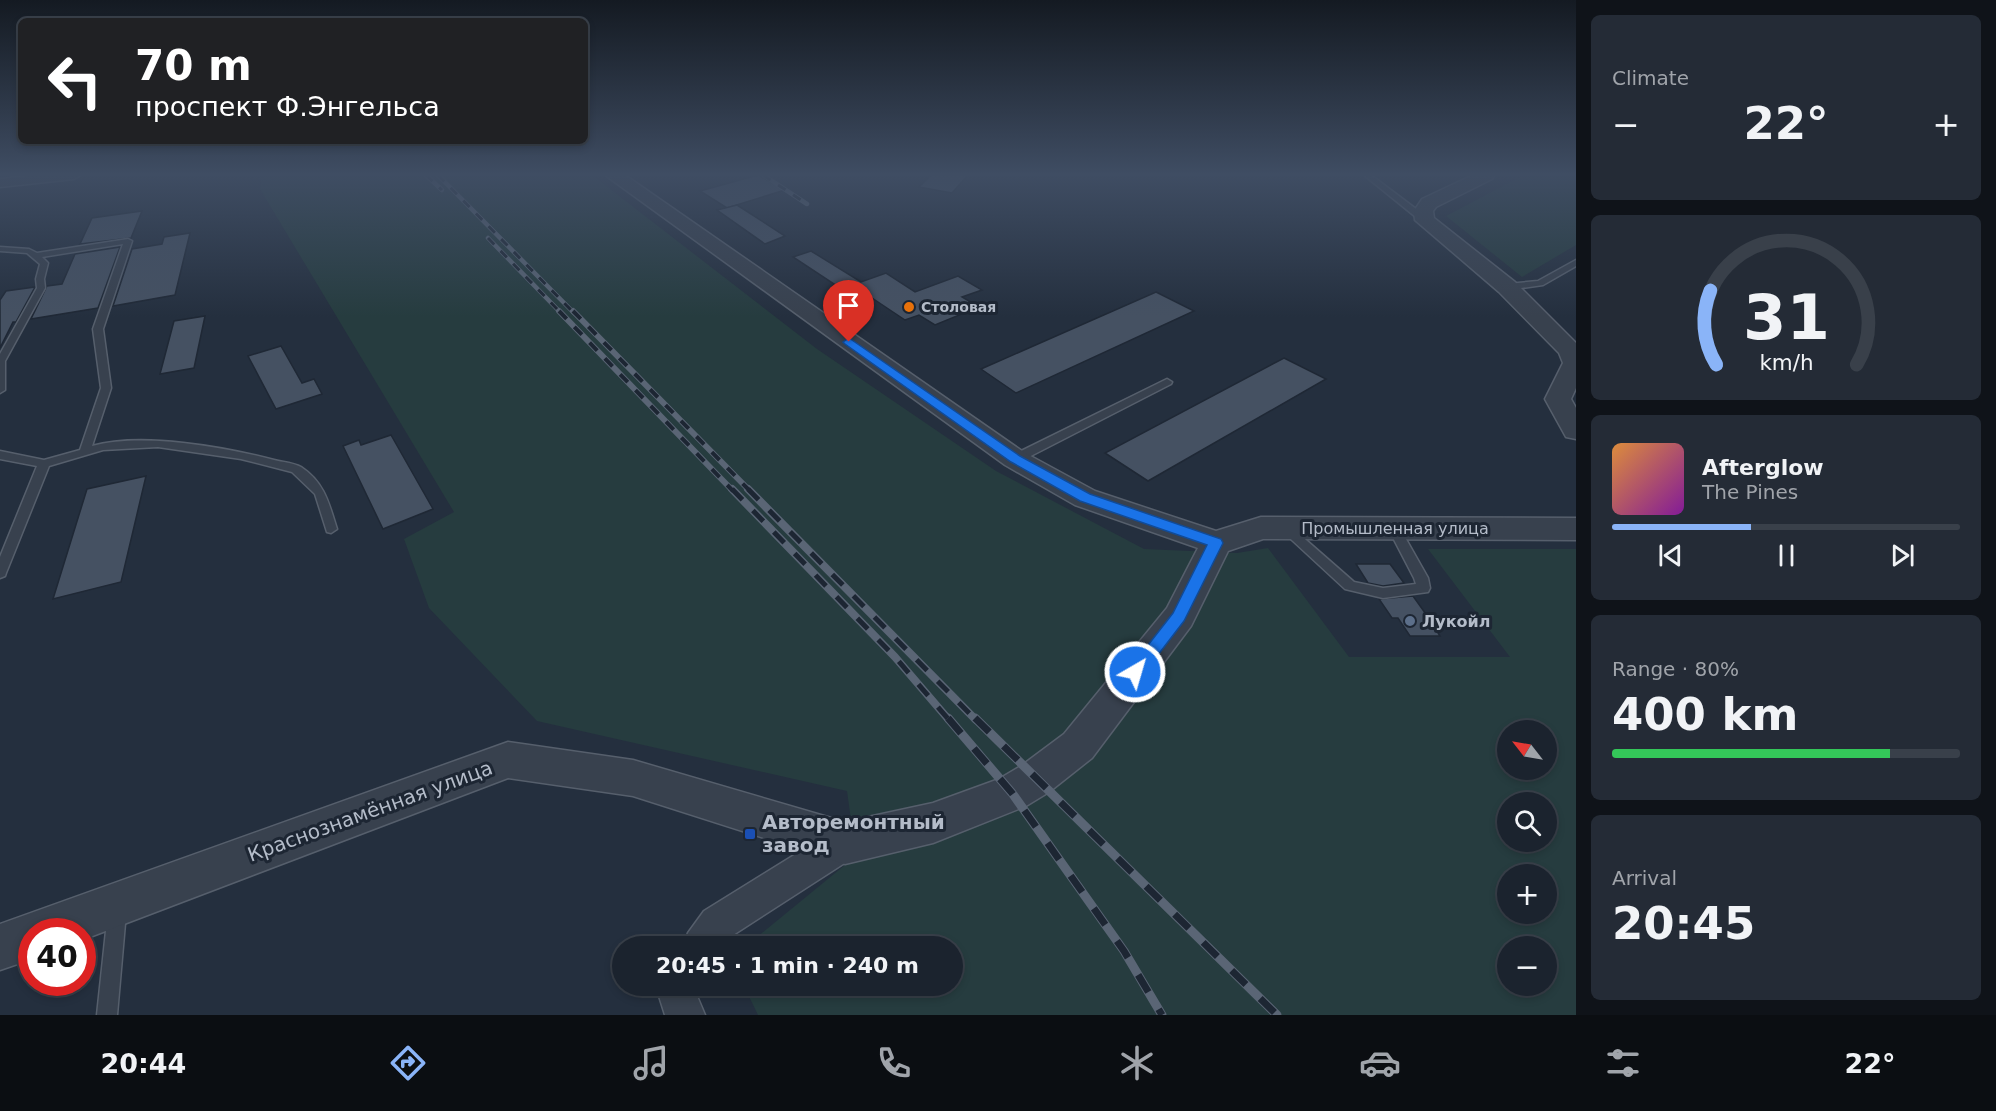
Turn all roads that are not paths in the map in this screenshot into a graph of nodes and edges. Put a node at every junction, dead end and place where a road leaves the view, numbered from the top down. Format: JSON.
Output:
{"nodes":[{"id":1,"x":681,"y":222,"type":"edge"},
{"id":2,"x":1428,"y":222,"type":"edge"},
{"id":3,"x":0,"y":249,"type":"edge"},
{"id":4,"x":35,"y":256,"type":"junction"},
{"id":5,"x":1576,"y":263,"type":"edge"},
{"id":6,"x":1507,"y":287,"type":"junction"},
{"id":7,"x":1,"y":360,"type":"edge"},
{"id":8,"x":1167,"y":382,"type":"dead end"},
{"id":9,"x":0,"y":390,"type":"edge"},
{"id":10,"x":1576,"y":431,"type":"edge"},
{"id":11,"x":85,"y":452,"type":"junction"},
{"id":12,"x":0,"y":455,"type":"edge"},
{"id":13,"x":1015,"y":459,"type":"junction"},
{"id":14,"x":44,"y":464,"type":"junction"},
{"id":15,"x":1285,"y":528,"type":"junction"},
{"id":16,"x":1394,"y":528,"type":"junction"},
{"id":17,"x":1576,"y":529,"type":"edge"},
{"id":18,"x":331,"y":530,"type":"dead end"},
{"id":19,"x":1216,"y":543,"type":"junction"},
{"id":20,"x":0,"y":573,"type":"edge"},
{"id":21,"x":845,"y":843,"type":"junction"},
{"id":22,"x":118,"y":904,"type":"junction"},
{"id":23,"x":80,"y":918,"type":"edge"},
{"id":24,"x":708,"y":936,"type":"edge"},
{"id":25,"x":18,"y":941,"type":"edge"},
{"id":26,"x":0,"y":947,"type":"edge"},
{"id":27,"x":678,"y":996,"type":"edge"},
{"id":28,"x":107,"y":1015,"type":"edge"},
{"id":29,"x":684,"y":1015,"type":"edge"}],
"edges":[{"from":1,"to":13,"type":"street"},
{"from":2,"to":6,"type":"street"},
{"from":3,"to":4,"type":"lane"},
{"from":4,"to":7,"type":"lane"},
{"from":4,"to":11,"type":"lane"},
{"from":5,"to":6,"type":"lane"},
{"from":6,"to":10,"type":"street"},
{"from":7,"to":9,"type":"lane"},
{"from":8,"to":13,"type":"lane"},
{"from":11,"to":14,"type":"lane"},
{"from":11,"to":18,"type":"lane"},
{"from":12,"to":14,"type":"lane"},
{"from":13,"to":19,"type":"street"},
{"from":14,"to":20,"type":"lane"},
{"from":15,"to":16,"type":"street","name":"Промышленная улица"},
{"from":15,"to":16,"type":"lane"},
{"from":15,"to":19,"type":"street","name":"Промышленная улица"},
{"from":16,"to":17,"type":"street","name":"Промышленная улица"},
{"from":19,"to":21,"type":"street","name":"Краснознамённая улица"},
{"from":21,"to":22,"type":"street","name":"Краснознамённая улица"},
{"from":21,"to":24,"type":"street"},
{"from":22,"to":23,"type":"street","name":"Краснознамённая улица"},
{"from":22,"to":28,"type":"lane"},
{"from":25,"to":26,"type":"street"},
{"from":27,"to":29,"type":"street"}]}
